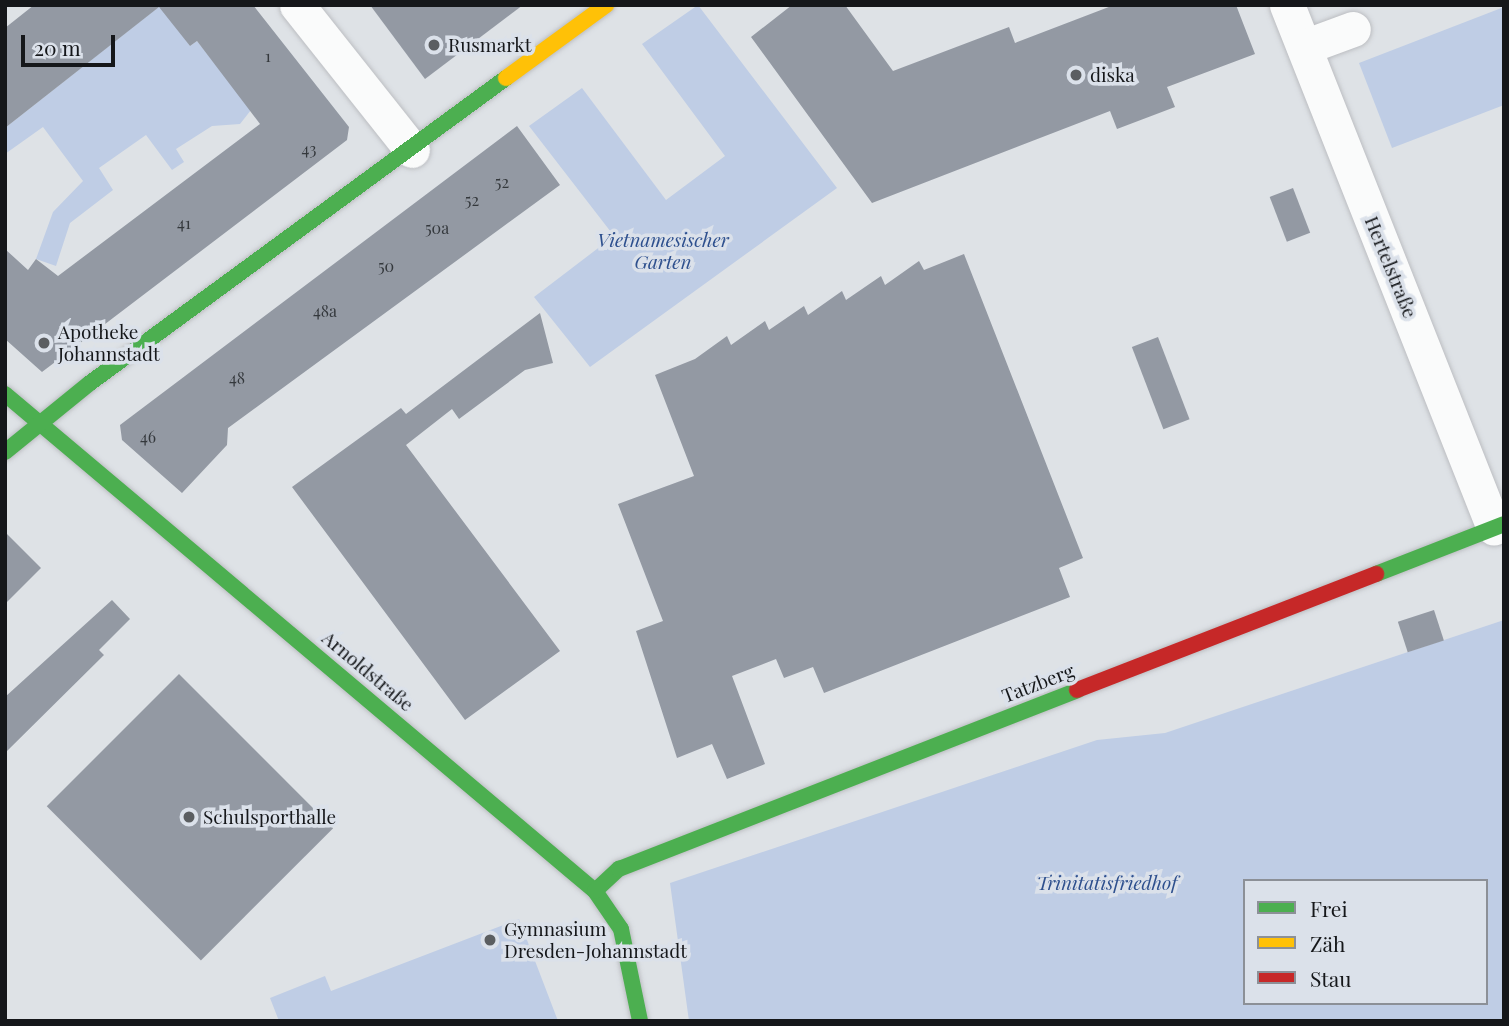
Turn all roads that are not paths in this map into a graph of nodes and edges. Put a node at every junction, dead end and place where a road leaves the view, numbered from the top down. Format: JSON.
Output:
{"nodes":[{"id":1,"x":297,"y":5,"type":"edge"},
{"id":2,"x":606,"y":5,"type":"edge"},
{"id":3,"x":1287,"y":5,"type":"edge"},
{"id":4,"x":1353,"y":29,"type":"dead end"},
{"id":5,"x":1304,"y":47,"type":"junction"},
{"id":6,"x":412,"y":150,"type":"junction"},
{"id":7,"x":5,"y":394,"type":"edge"},
{"id":8,"x":41,"y":423,"type":"junction"},
{"id":9,"x":5,"y":452,"type":"edge"},
{"id":10,"x":1499,"y":526,"type":"edge"},
{"id":11,"x":595,"y":891,"type":"junction"},
{"id":12,"x":640,"y":1021,"type":"edge"}],
"edges":[{"from":1,"to":6,"type":"street"},
{"from":2,"to":6,"type":"street"},
{"from":3,"to":5,"type":"street","name":"Hertelstraße"},
{"from":4,"to":5,"type":"street"},
{"from":5,"to":10,"type":"street","name":"Hertelstraße"},
{"from":6,"to":8,"type":"street"},
{"from":7,"to":8,"type":"street","name":"Arnoldstraße"},
{"from":8,"to":9,"type":"street"},
{"from":8,"to":11,"type":"street","name":"Arnoldstraße"},
{"from":10,"to":11,"type":"street","name":"Tatzberg"},
{"from":11,"to":12,"type":"street","name":"Arnoldstraße"}]}
